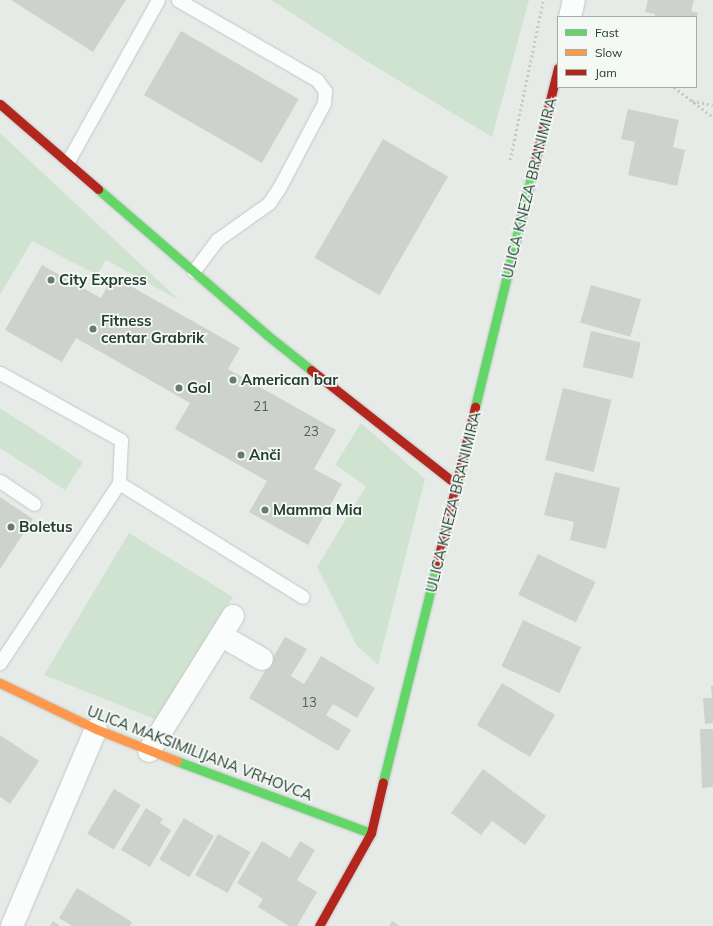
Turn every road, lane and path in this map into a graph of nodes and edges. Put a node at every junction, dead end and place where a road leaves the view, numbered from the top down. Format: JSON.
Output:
{"nodes":[{"id":1,"x":158,"y":0,"type":"edge"},
{"id":2,"x":178,"y":0,"type":"edge"},
{"id":3,"x":574,"y":0,"type":"edge"},
{"id":4,"x":570,"y":16,"type":"edge"},
{"id":5,"x":557,"y":72,"type":"edge"},
{"id":6,"x":675,"y":88,"type":"edge"},
{"id":7,"x":692,"y":100,"type":"junction"},
{"id":8,"x":0,"y":104,"type":"edge"},
{"id":9,"x":713,"y":105,"type":"edge"},
{"id":10,"x":713,"y":117,"type":"edge"},
{"id":11,"x":68,"y":162,"type":"junction"},
{"id":12,"x":194,"y":271,"type":"junction"},
{"id":13,"x":0,"y":373,"type":"edge"},
{"id":14,"x":0,"y":481,"type":"edge"},
{"id":15,"x":119,"y":483,"type":"junction"},
{"id":16,"x":457,"y":485,"type":"junction"},
{"id":17,"x":34,"y":504,"type":"dead end"},
{"id":18,"x":303,"y":597,"type":"dead end"},
{"id":19,"x":233,"y":616,"type":"dead end"},
{"id":20,"x":222,"y":636,"type":"junction"},
{"id":21,"x":262,"y":659,"type":"dead end"},
{"id":22,"x":0,"y":663,"type":"edge"},
{"id":23,"x":0,"y":683,"type":"edge"},
{"id":24,"x":96,"y":729,"type":"junction"},
{"id":25,"x":149,"y":751,"type":"junction"},
{"id":26,"x":371,"y":833,"type":"junction"},
{"id":27,"x":12,"y":926,"type":"edge"},
{"id":28,"x":319,"y":926,"type":"edge"}],
"edges":[{"from":1,"to":11,"type":"lane"},
{"from":2,"to":12,"type":"lane"},
{"from":3,"to":4,"type":"street"},
{"from":5,"to":16,"type":"street","name":"ULICA KNEZA BRANIMIRA"},
{"from":6,"to":7,"type":"path"},
{"from":7,"to":9,"type":"path"},
{"from":7,"to":10,"type":"path"},
{"from":8,"to":11,"type":"street"},
{"from":11,"to":12,"type":"street"},
{"from":12,"to":16,"type":"street"},
{"from":13,"to":15,"type":"lane"},
{"from":14,"to":17,"type":"lane"},
{"from":15,"to":18,"type":"lane"},
{"from":15,"to":22,"type":"lane"},
{"from":16,"to":26,"type":"street","name":"ULICA KNEZA BRANIMIRA"},
{"from":19,"to":20,"type":"street"},
{"from":20,"to":21,"type":"street"},
{"from":20,"to":25,"type":"street"},
{"from":23,"to":24,"type":"street","name":"ULICA MAKSIMILIJANA VRHOVCA"},
{"from":24,"to":25,"type":"street","name":"ULICA MAKSIMILIJANA VRHOVCA"},
{"from":24,"to":27,"type":"street"},
{"from":25,"to":26,"type":"street","name":"ULICA MAKSIMILIJANA VRHOVCA"},
{"from":26,"to":28,"type":"street","name":"ULICA KNEZA BRANIMIRA"}]}
